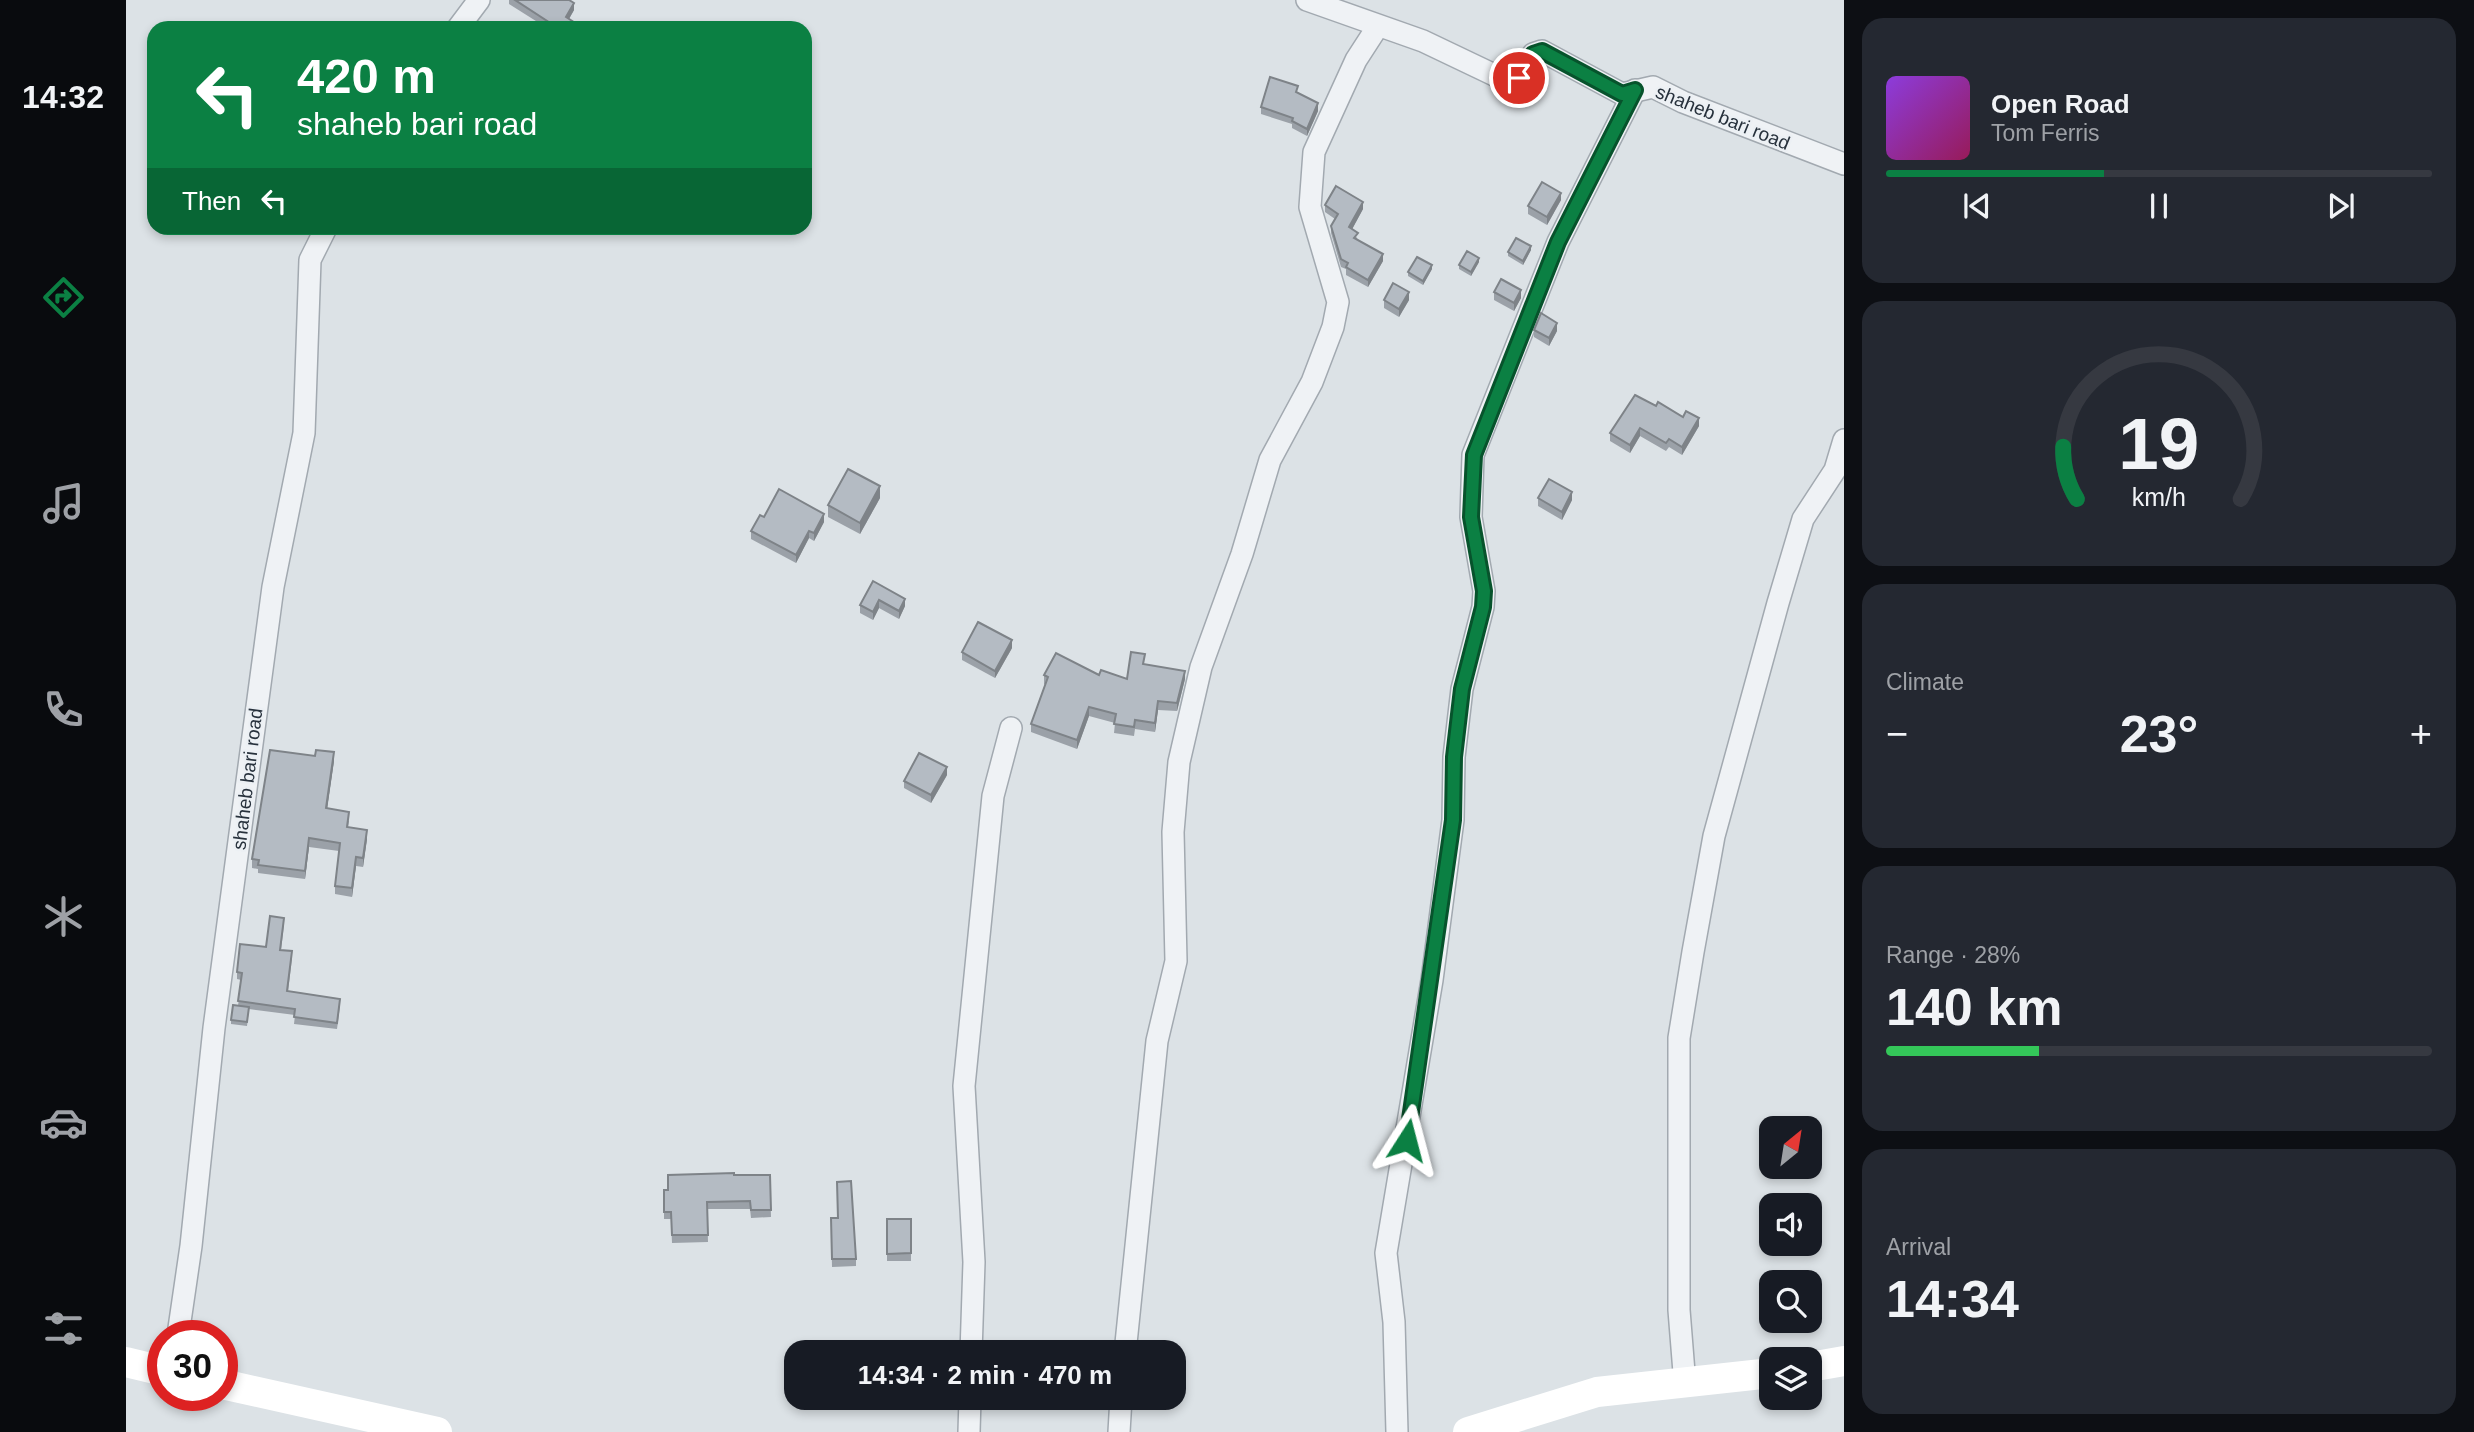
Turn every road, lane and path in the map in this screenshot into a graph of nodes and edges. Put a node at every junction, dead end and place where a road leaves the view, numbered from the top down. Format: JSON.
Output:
{"nodes":[{"id":1,"x":478,"y":0,"type":"edge"},
{"id":2,"x":1307,"y":0,"type":"edge"},
{"id":3,"x":463,"y":21,"type":"edge"},
{"id":4,"x":1378,"y":26,"type":"junction"},
{"id":5,"x":1635,"y":90,"type":"junction"},
{"id":6,"x":1844,"y":164,"type":"edge"},
{"id":7,"x":322,"y":235,"type":"edge"},
{"id":8,"x":1844,"y":440,"type":"edge"},
{"id":9,"x":1011,"y":728,"type":"dead end"},
{"id":10,"x":180,"y":1320,"type":"edge"},
{"id":11,"x":971,"y":1340,"type":"edge"},
{"id":12,"x":1126,"y":1340,"type":"edge"},
{"id":13,"x":1844,"y":1361,"type":"edge"},
{"id":14,"x":126,"y":1362,"type":"edge"},
{"id":15,"x":1822,"y":1365,"type":"edge"},
{"id":16,"x":147,"y":1367,"type":"edge"},
{"id":17,"x":1759,"y":1375,"type":"edge"},
{"id":18,"x":1685,"y":1385,"type":"junction"},
{"id":19,"x":238,"y":1388,"type":"edge"},
{"id":20,"x":969,"y":1410,"type":"edge"},
{"id":21,"x":1120,"y":1410,"type":"edge"},
{"id":22,"x":437,"y":1432,"type":"edge"},
{"id":23,"x":968,"y":1432,"type":"edge"},
{"id":24,"x":1119,"y":1432,"type":"edge"},
{"id":25,"x":1397,"y":1432,"type":"edge"},
{"id":26,"x":1468,"y":1432,"type":"edge"}],
"edges":[{"from":1,"to":3,"type":"street"},
{"from":2,"to":4,"type":"street","name":"shaheb bari road"},
{"from":4,"to":5,"type":"street","name":"shaheb bari road"},
{"from":4,"to":12,"type":"street"},
{"from":5,"to":6,"type":"street","name":"shaheb bari road"},
{"from":5,"to":25,"type":"street"},
{"from":7,"to":10,"type":"street","name":"shaheb bari road"},
{"from":8,"to":18,"type":"street"},
{"from":9,"to":11,"type":"street"},
{"from":13,"to":15,"type":"street"},
{"from":14,"to":16,"type":"street"},
{"from":17,"to":18,"type":"street"},
{"from":18,"to":26,"type":"street"},
{"from":19,"to":22,"type":"street"},
{"from":20,"to":23,"type":"street"},
{"from":21,"to":24,"type":"street"}]}
